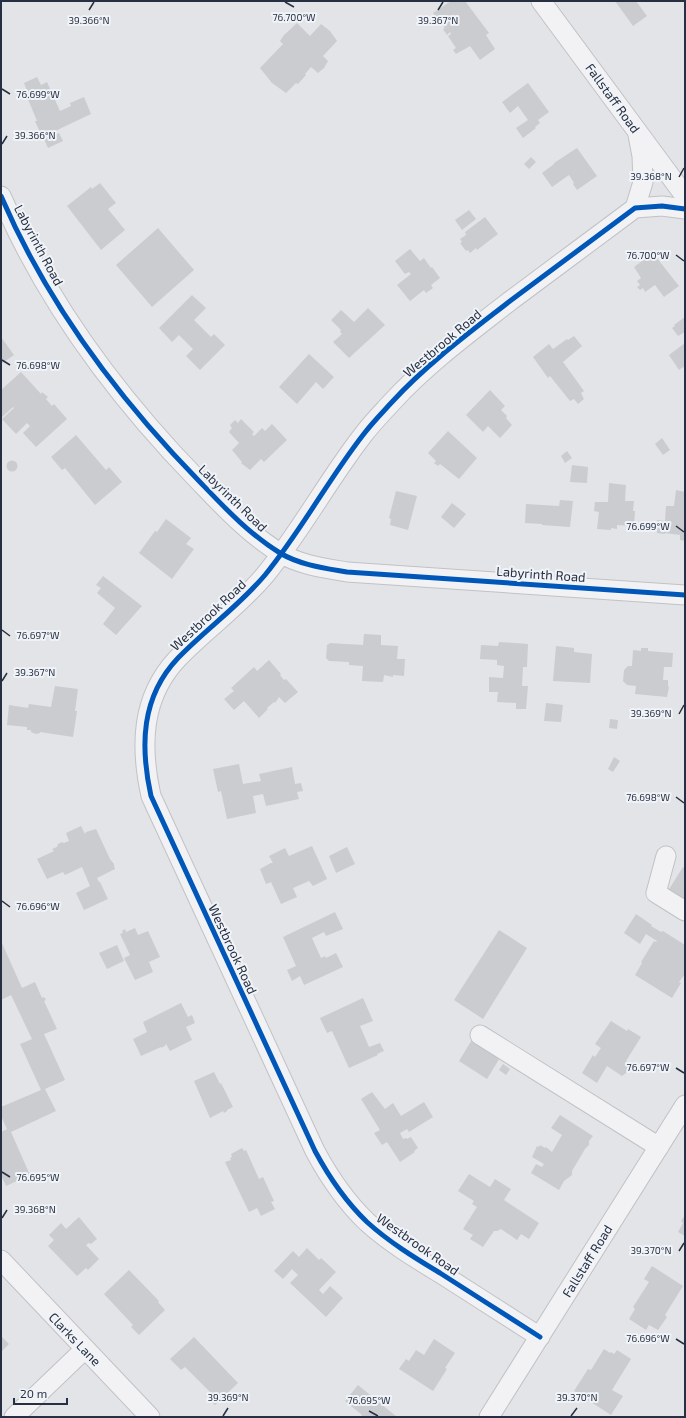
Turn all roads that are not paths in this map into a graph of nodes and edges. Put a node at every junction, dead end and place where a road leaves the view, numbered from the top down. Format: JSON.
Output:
{"nodes":[{"id":1,"x":541,"y":1,"type":"edge"},
{"id":2,"x":637,"y":131,"type":"junction"},
{"id":3,"x":1,"y":196,"type":"edge"},
{"id":4,"x":685,"y":196,"type":"edge"},
{"id":5,"x":635,"y":208,"type":"junction"},
{"id":6,"x":685,"y":209,"type":"edge"},
{"id":7,"x":282,"y":554,"type":"junction"},
{"id":8,"x":685,"y":595,"type":"edge"},
{"id":9,"x":666,"y":856,"type":"dead end"},
{"id":10,"x":685,"y":910,"type":"edge"},
{"id":11,"x":480,"y":1035,"type":"dead end"},
{"id":12,"x":685,"y":1105,"type":"edge"},
{"id":13,"x":659,"y":1146,"type":"junction"},
{"id":14,"x":1,"y":1260,"type":"edge"},
{"id":15,"x":540,"y":1337,"type":"junction"},
{"id":16,"x":85,"y":1349,"type":"junction"},
{"id":17,"x":14,"y":1417,"type":"edge"},
{"id":18,"x":150,"y":1417,"type":"edge"},
{"id":19,"x":489,"y":1417,"type":"edge"}],
"edges":[{"from":1,"to":2,"type":"street","name":"Fallstaff Road"},
{"from":2,"to":4,"type":"street","name":"Fallstaff Road"},
{"from":2,"to":5,"type":"street"},
{"from":3,"to":7,"type":"street","name":"Labyrinth Road"},
{"from":5,"to":6,"type":"street"},
{"from":5,"to":7,"type":"street","name":"Westbrook Road"},
{"from":7,"to":8,"type":"street","name":"Labyrinth Road"},
{"from":7,"to":15,"type":"street","name":"Westbrook Road"},
{"from":9,"to":10,"type":"street"},
{"from":11,"to":13,"type":"street"},
{"from":12,"to":13,"type":"street","name":"Fallstaff Road"},
{"from":13,"to":15,"type":"street","name":"Fallstaff Road"},
{"from":14,"to":16,"type":"street","name":"Clarks Lane"},
{"from":15,"to":19,"type":"street","name":"Fallstaff Road"},
{"from":16,"to":17,"type":"street"},
{"from":16,"to":18,"type":"street","name":"Clarks Lane"}]}
